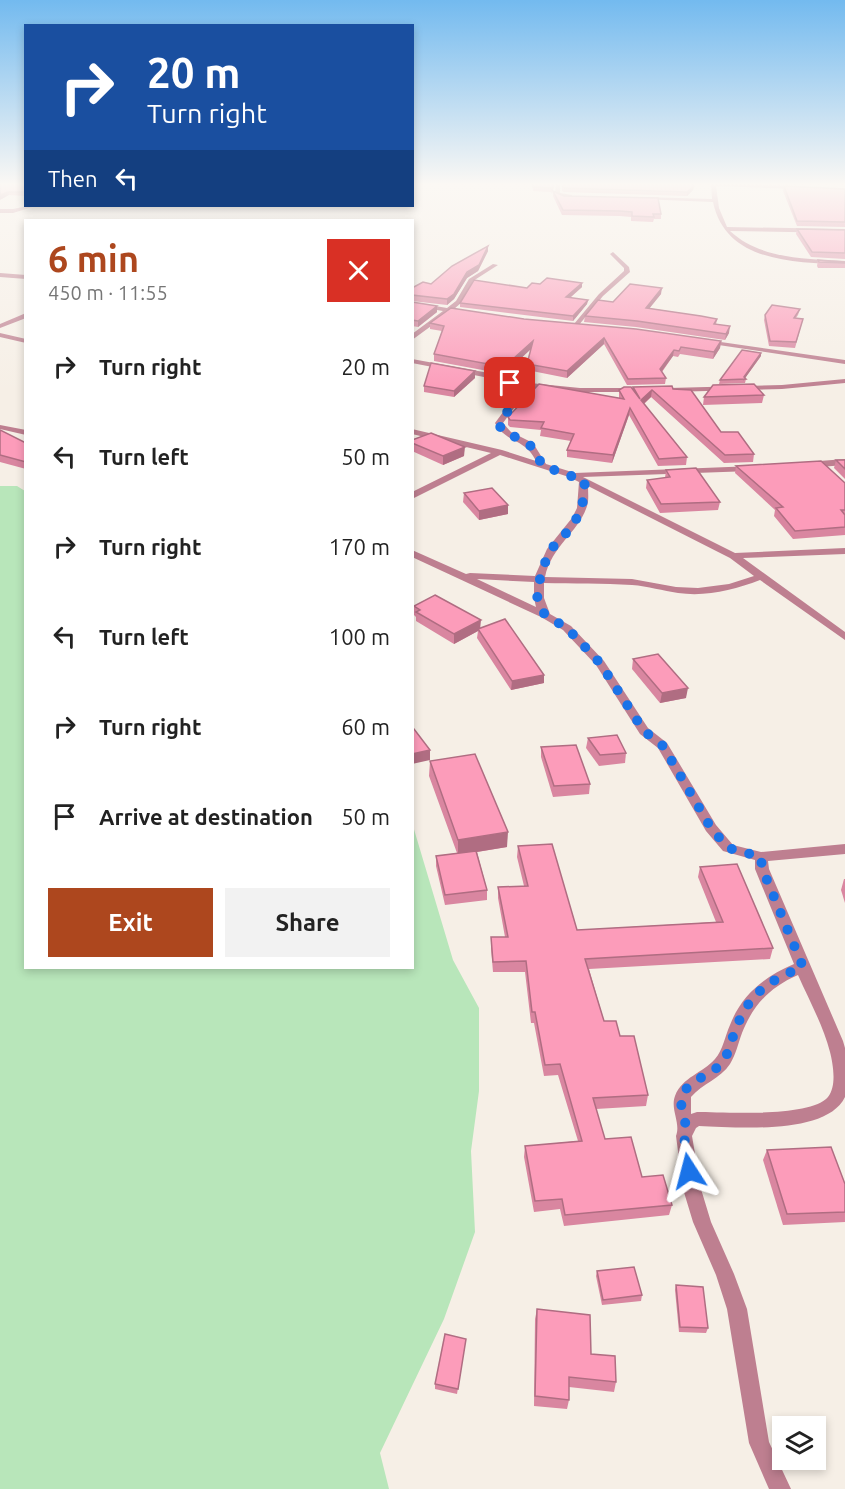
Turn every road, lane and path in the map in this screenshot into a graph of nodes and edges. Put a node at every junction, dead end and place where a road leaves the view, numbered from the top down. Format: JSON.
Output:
{"nodes":[{"id":1,"x":767,"y":252,"type":"edge"},
{"id":2,"x":613,"y":254,"type":"dead end"},
{"id":3,"x":845,"y":263,"type":"edge"},
{"id":4,"x":495,"y":265,"type":"dead end"},
{"id":5,"x":0,"y":275,"type":"edge"},
{"id":6,"x":24,"y":277,"type":"edge"},
{"id":7,"x":414,"y":304,"type":"edge"},
{"id":8,"x":448,"y":311,"type":"junction"},
{"id":9,"x":467,"y":314,"type":"edge"},
{"id":10,"x":24,"y":316,"type":"edge"},
{"id":11,"x":0,"y":326,"type":"edge"},
{"id":12,"x":590,"y":327,"type":"edge"},
{"id":13,"x":0,"y":335,"type":"edge"},
{"id":14,"x":414,"y":336,"type":"edge"},
{"id":15,"x":24,"y":341,"type":"edge"},
{"id":16,"x":703,"y":341,"type":"edge"},
{"id":17,"x":414,"y":361,"type":"edge"},
{"id":18,"x":845,"y":362,"type":"edge"},
{"id":19,"x":845,"y":381,"type":"edge"},
{"id":20,"x":515,"y":387,"type":"junction"},
{"id":21,"x":647,"y":390,"type":"edge"},
{"id":22,"x":657,"y":390,"type":"edge"},
{"id":23,"x":0,"y":427,"type":"edge"},
{"id":24,"x":414,"y":430,"type":"edge"},
{"id":25,"x":24,"y":433,"type":"edge"},
{"id":26,"x":500,"y":452,"type":"junction"},
{"id":27,"x":845,"y":462,"type":"edge"},
{"id":28,"x":822,"y":464,"type":"junction"},
{"id":29,"x":792,"y":465,"type":"edge"},
{"id":30,"x":543,"y":466,"type":"junction"},
{"id":31,"x":761,"y":467,"type":"edge"},
{"id":32,"x":830,"y":472,"type":"edge"},
{"id":33,"x":572,"y":475,"type":"junction"},
{"id":34,"x":585,"y":481,"type":"junction"},
{"id":35,"x":414,"y":495,"type":"edge"},
{"id":36,"x":845,"y":551,"type":"edge"},
{"id":37,"x":414,"y":554,"type":"edge"},
{"id":38,"x":733,"y":556,"type":"junction"},
{"id":39,"x":460,"y":575,"type":"junction"},
{"id":40,"x":761,"y":577,"type":"junction"},
{"id":41,"x":539,"y":580,"type":"junction"},
{"id":42,"x":545,"y":615,"type":"junction"},
{"id":43,"x":845,"y":637,"type":"edge"},
{"id":44,"x":845,"y":849,"type":"edge"},
{"id":45,"x":761,"y":857,"type":"junction"},
{"id":46,"x":803,"y":967,"type":"junction"},
{"id":47,"x":686,"y":1132,"type":"junction"},
{"id":48,"x":780,"y":1489,"type":"edge"}],
"edges":[{"from":1,"to":3,"type":"street"},
{"from":2,"to":12,"type":"street"},
{"from":4,"to":8,"type":"street"},
{"from":5,"to":6,"type":"street"},
{"from":7,"to":8,"type":"street"},
{"from":8,"to":9,"type":"street"},
{"from":8,"to":14,"type":"street"},
{"from":10,"to":11,"type":"street"},
{"from":13,"to":15,"type":"street"},
{"from":16,"to":18,"type":"street"},
{"from":17,"to":20,"type":"street"},
{"from":19,"to":22,"type":"street"},
{"from":20,"to":21,"type":"street"},
{"from":20,"to":30,"type":"street"},
{"from":23,"to":25,"type":"street"},
{"from":24,"to":26,"type":"street"},
{"from":26,"to":30,"type":"street"},
{"from":26,"to":35,"type":"street"},
{"from":27,"to":28,"type":"street"},
{"from":28,"to":29,"type":"street"},
{"from":28,"to":32,"type":"street"},
{"from":30,"to":33,"type":"street"},
{"from":31,"to":33,"type":"street"},
{"from":33,"to":34,"type":"street"},
{"from":34,"to":38,"type":"street"},
{"from":34,"to":41,"type":"street"},
{"from":36,"to":38,"type":"street"},
{"from":37,"to":39,"type":"street"},
{"from":38,"to":40,"type":"street"},
{"from":39,"to":41,"type":"street"},
{"from":39,"to":42,"type":"street"},
{"from":40,"to":41,"type":"street"},
{"from":40,"to":43,"type":"street"},
{"from":41,"to":42,"type":"street"},
{"from":42,"to":45,"type":"street"},
{"from":44,"to":45,"type":"street"},
{"from":45,"to":46,"type":"street"},
{"from":46,"to":47,"type":"street"},
{"from":46,"to":47,"type":"street"},
{"from":47,"to":48,"type":"street"}]}
